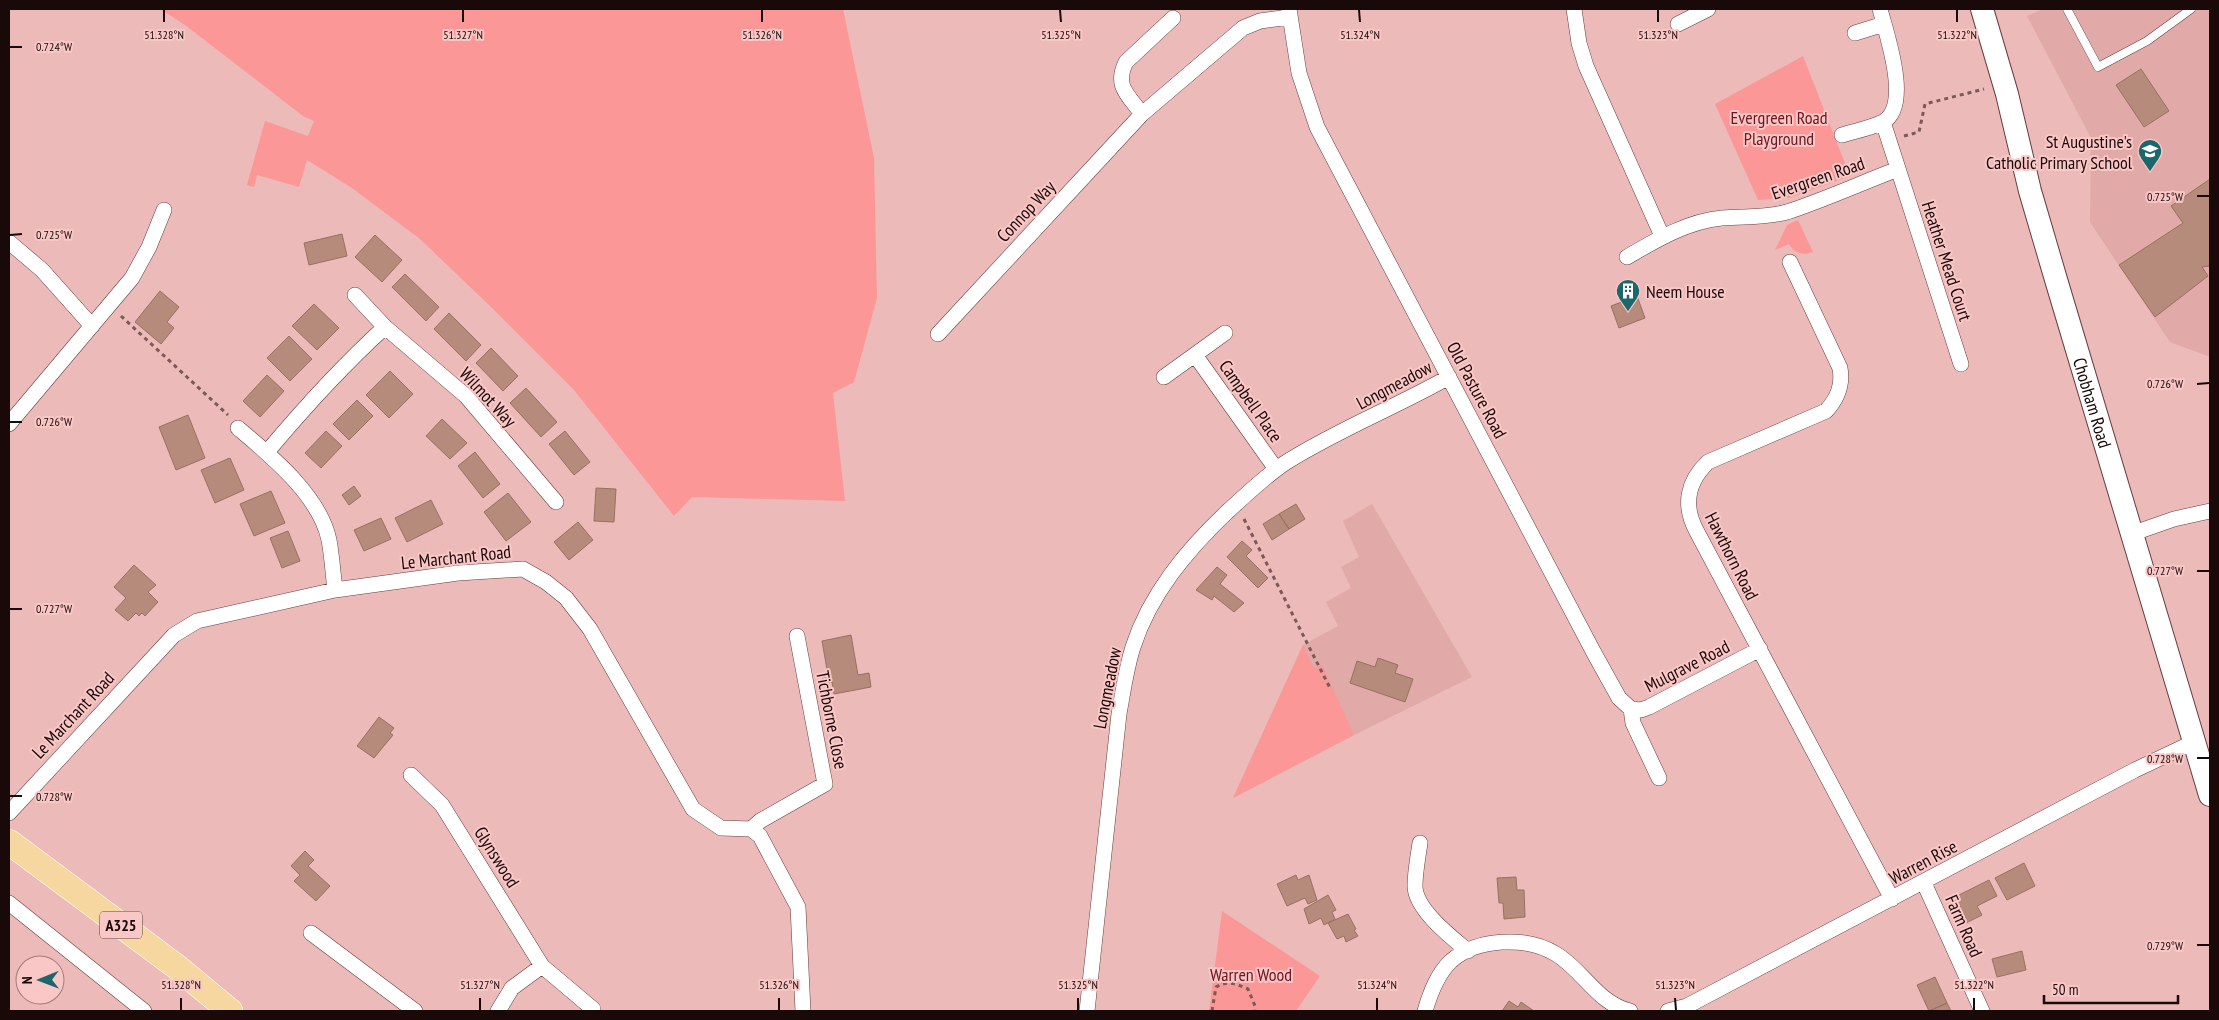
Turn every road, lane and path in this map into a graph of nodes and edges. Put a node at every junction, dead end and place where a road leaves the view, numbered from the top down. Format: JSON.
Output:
{"nodes":[{"id":1,"x":1574,"y":9,"type":"edge"},
{"id":2,"x":1708,"y":9,"type":"edge"},
{"id":3,"x":1880,"y":9,"type":"edge"},
{"id":4,"x":1982,"y":9,"type":"edge"},
{"id":5,"x":2067,"y":9,"type":"edge"},
{"id":6,"x":2191,"y":9,"type":"edge"},
{"id":7,"x":1290,"y":13,"type":"edge"},
{"id":8,"x":1173,"y":18,"type":"dead end"},
{"id":9,"x":1678,"y":24,"type":"dead end"},
{"id":10,"x":1884,"y":24,"type":"junction"},
{"id":11,"x":1855,"y":33,"type":"dead end"},
{"id":12,"x":1986,"y":96,"type":"dead end"},
{"id":13,"x":1142,"y":114,"type":"junction"},
{"id":14,"x":1883,"y":122,"type":"junction"},
{"id":15,"x":1842,"y":135,"type":"dead end"},
{"id":16,"x":1898,"y":138,"type":"dead end"},
{"id":17,"x":1898,"y":169,"type":"junction"},
{"id":18,"x":164,"y":210,"type":"dead end"},
{"id":19,"x":1662,"y":236,"type":"junction"},
{"id":20,"x":9,"y":242,"type":"edge"},
{"id":21,"x":1627,"y":256,"type":"dead end"},
{"id":22,"x":1790,"y":262,"type":"dead end"},
{"id":23,"x":355,"y":295,"type":"dead end"},
{"id":24,"x":111,"y":304,"type":"junction"},
{"id":25,"x":92,"y":326,"type":"junction"},
{"id":26,"x":384,"y":327,"type":"junction"},
{"id":27,"x":1225,"y":333,"type":"dead end"},
{"id":28,"x":938,"y":334,"type":"dead end"},
{"id":29,"x":1195,"y":355,"type":"junction"},
{"id":30,"x":1961,"y":364,"type":"dead end"},
{"id":31,"x":1164,"y":377,"type":"dead end"},
{"id":32,"x":1449,"y":377,"type":"junction"},
{"id":33,"x":9,"y":424,"type":"edge"},
{"id":34,"x":238,"y":428,"type":"joint"},
{"id":35,"x":266,"y":452,"type":"junction"},
{"id":36,"x":1276,"y":469,"type":"junction"},
{"id":37,"x":556,"y":504,"type":"dead end"},
{"id":38,"x":2210,"y":511,"type":"edge"},
{"id":39,"x":1241,"y":513,"type":"dead end"},
{"id":40,"x":2131,"y":534,"type":"junction"},
{"id":41,"x":335,"y":590,"type":"junction"},
{"id":42,"x":797,"y":636,"type":"dead end"},
{"id":43,"x":1760,"y":649,"type":"junction"},
{"id":44,"x":1330,"y":688,"type":"dead end"},
{"id":45,"x":1631,"y":709,"type":"junction"},
{"id":46,"x":2194,"y":742,"type":"junction"},
{"id":47,"x":412,"y":775,"type":"dead end"},
{"id":48,"x":1659,"y":778,"type":"dead end"},
{"id":49,"x":2210,"y":795,"type":"edge"},
{"id":50,"x":9,"y":812,"type":"edge"},
{"id":51,"x":751,"y":829,"type":"junction"},
{"id":52,"x":9,"y":842,"type":"edge"},
{"id":53,"x":1420,"y":844,"type":"dead end"},
{"id":54,"x":1924,"y":883,"type":"junction"},
{"id":55,"x":1892,"y":899,"type":"junction"},
{"id":56,"x":9,"y":903,"type":"edge"},
{"id":57,"x":311,"y":933,"type":"dead end"},
{"id":58,"x":1468,"y":951,"type":"junction"},
{"id":59,"x":542,"y":966,"type":"junction"},
{"id":60,"x":593,"y":1009,"type":"dead end"},
{"id":61,"x":144,"y":1011,"type":"edge"},
{"id":62,"x":230,"y":1011,"type":"edge"},
{"id":63,"x":415,"y":1011,"type":"edge"},
{"id":64,"x":498,"y":1011,"type":"edge"},
{"id":65,"x":804,"y":1011,"type":"edge"},
{"id":66,"x":1087,"y":1011,"type":"edge"},
{"id":67,"x":1212,"y":1011,"type":"edge"},
{"id":68,"x":1255,"y":1011,"type":"edge"},
{"id":69,"x":1425,"y":1011,"type":"edge"},
{"id":70,"x":1630,"y":1011,"type":"edge"},
{"id":71,"x":1668,"y":1011,"type":"edge"},
{"id":72,"x":1982,"y":1011,"type":"edge"}],
"edges":[{"from":1,"to":19,"type":"street"},
{"from":2,"to":9,"type":"street"},
{"from":3,"to":10,"type":"street"},
{"from":4,"to":40,"type":"main road","name":"Chobham Road"},
{"from":5,"to":6,"type":"lane"},
{"from":7,"to":13,"type":"street","name":"Connop Way"},
{"from":7,"to":32,"type":"street","name":"Old Pasture Road"},
{"from":8,"to":13,"type":"street"},
{"from":10,"to":11,"type":"street"},
{"from":10,"to":14,"type":"street"},
{"from":12,"to":16,"type":"path"},
{"from":13,"to":28,"type":"street","name":"Connop Way"},
{"from":14,"to":15,"type":"street"},
{"from":14,"to":17,"type":"street","name":"Heather Mead Court"},
{"from":17,"to":19,"type":"street","name":"Evergreen Road"},
{"from":17,"to":30,"type":"street","name":"Heather Mead Court"},
{"from":18,"to":24,"type":"street"},
{"from":19,"to":21,"type":"street","name":"Evergreen Road"},
{"from":20,"to":25,"type":"street"},
{"from":22,"to":43,"type":"street","name":"Hawthorn Road"},
{"from":23,"to":26,"type":"street","name":"Wilmot Way"},
{"from":24,"to":25,"type":"street"},
{"from":24,"to":34,"type":"path"},
{"from":25,"to":33,"type":"street"},
{"from":26,"to":35,"type":"street"},
{"from":26,"to":37,"type":"street","name":"Wilmot Way"},
{"from":27,"to":29,"type":"street","name":"Campbell Place"},
{"from":29,"to":31,"type":"street","name":"Campbell Place"},
{"from":29,"to":36,"type":"street","name":"Campbell Place"},
{"from":32,"to":36,"type":"street","name":"Longmeadow"},
{"from":32,"to":45,"type":"street","name":"Old Pasture Road"},
{"from":34,"to":35,"type":"street"},
{"from":35,"to":41,"type":"street"},
{"from":36,"to":66,"type":"street","name":"Longmeadow"},
{"from":38,"to":40,"type":"street"},
{"from":39,"to":44,"type":"path"},
{"from":40,"to":46,"type":"main road","name":"Chobham Road"},
{"from":41,"to":50,"type":"street","name":"Le Marchant Road"},
{"from":41,"to":51,"type":"street","name":"Le Marchant Road"},
{"from":42,"to":51,"type":"street","name":"Tichborne Close"},
{"from":43,"to":45,"type":"street","name":"Mulgrave Road"},
{"from":43,"to":55,"type":"street","name":"Hawthorn Road"},
{"from":45,"to":48,"type":"street","name":"Old Pasture Road"},
{"from":46,"to":49,"type":"main road","name":"Chobham Road"},
{"from":46,"to":54,"type":"street","name":"Warren Rise"},
{"from":47,"to":59,"type":"street","name":"Glynswood"},
{"from":51,"to":65,"type":"street"},
{"from":52,"to":62,"type":"main road","number":"A325"},
{"from":53,"to":58,"type":"street"},
{"from":54,"to":55,"type":"street","name":"Warren Rise"},
{"from":54,"to":72,"type":"street","name":"Farm Road"},
{"from":55,"to":71,"type":"street","name":"Warren Rise"},
{"from":56,"to":61,"type":"street"},
{"from":57,"to":63,"type":"street"},
{"from":58,"to":69,"type":"street"},
{"from":58,"to":70,"type":"street"},
{"from":59,"to":60,"type":"street","name":"Glynswood"},
{"from":59,"to":64,"type":"street"},
{"from":67,"to":68,"type":"path"}]}
